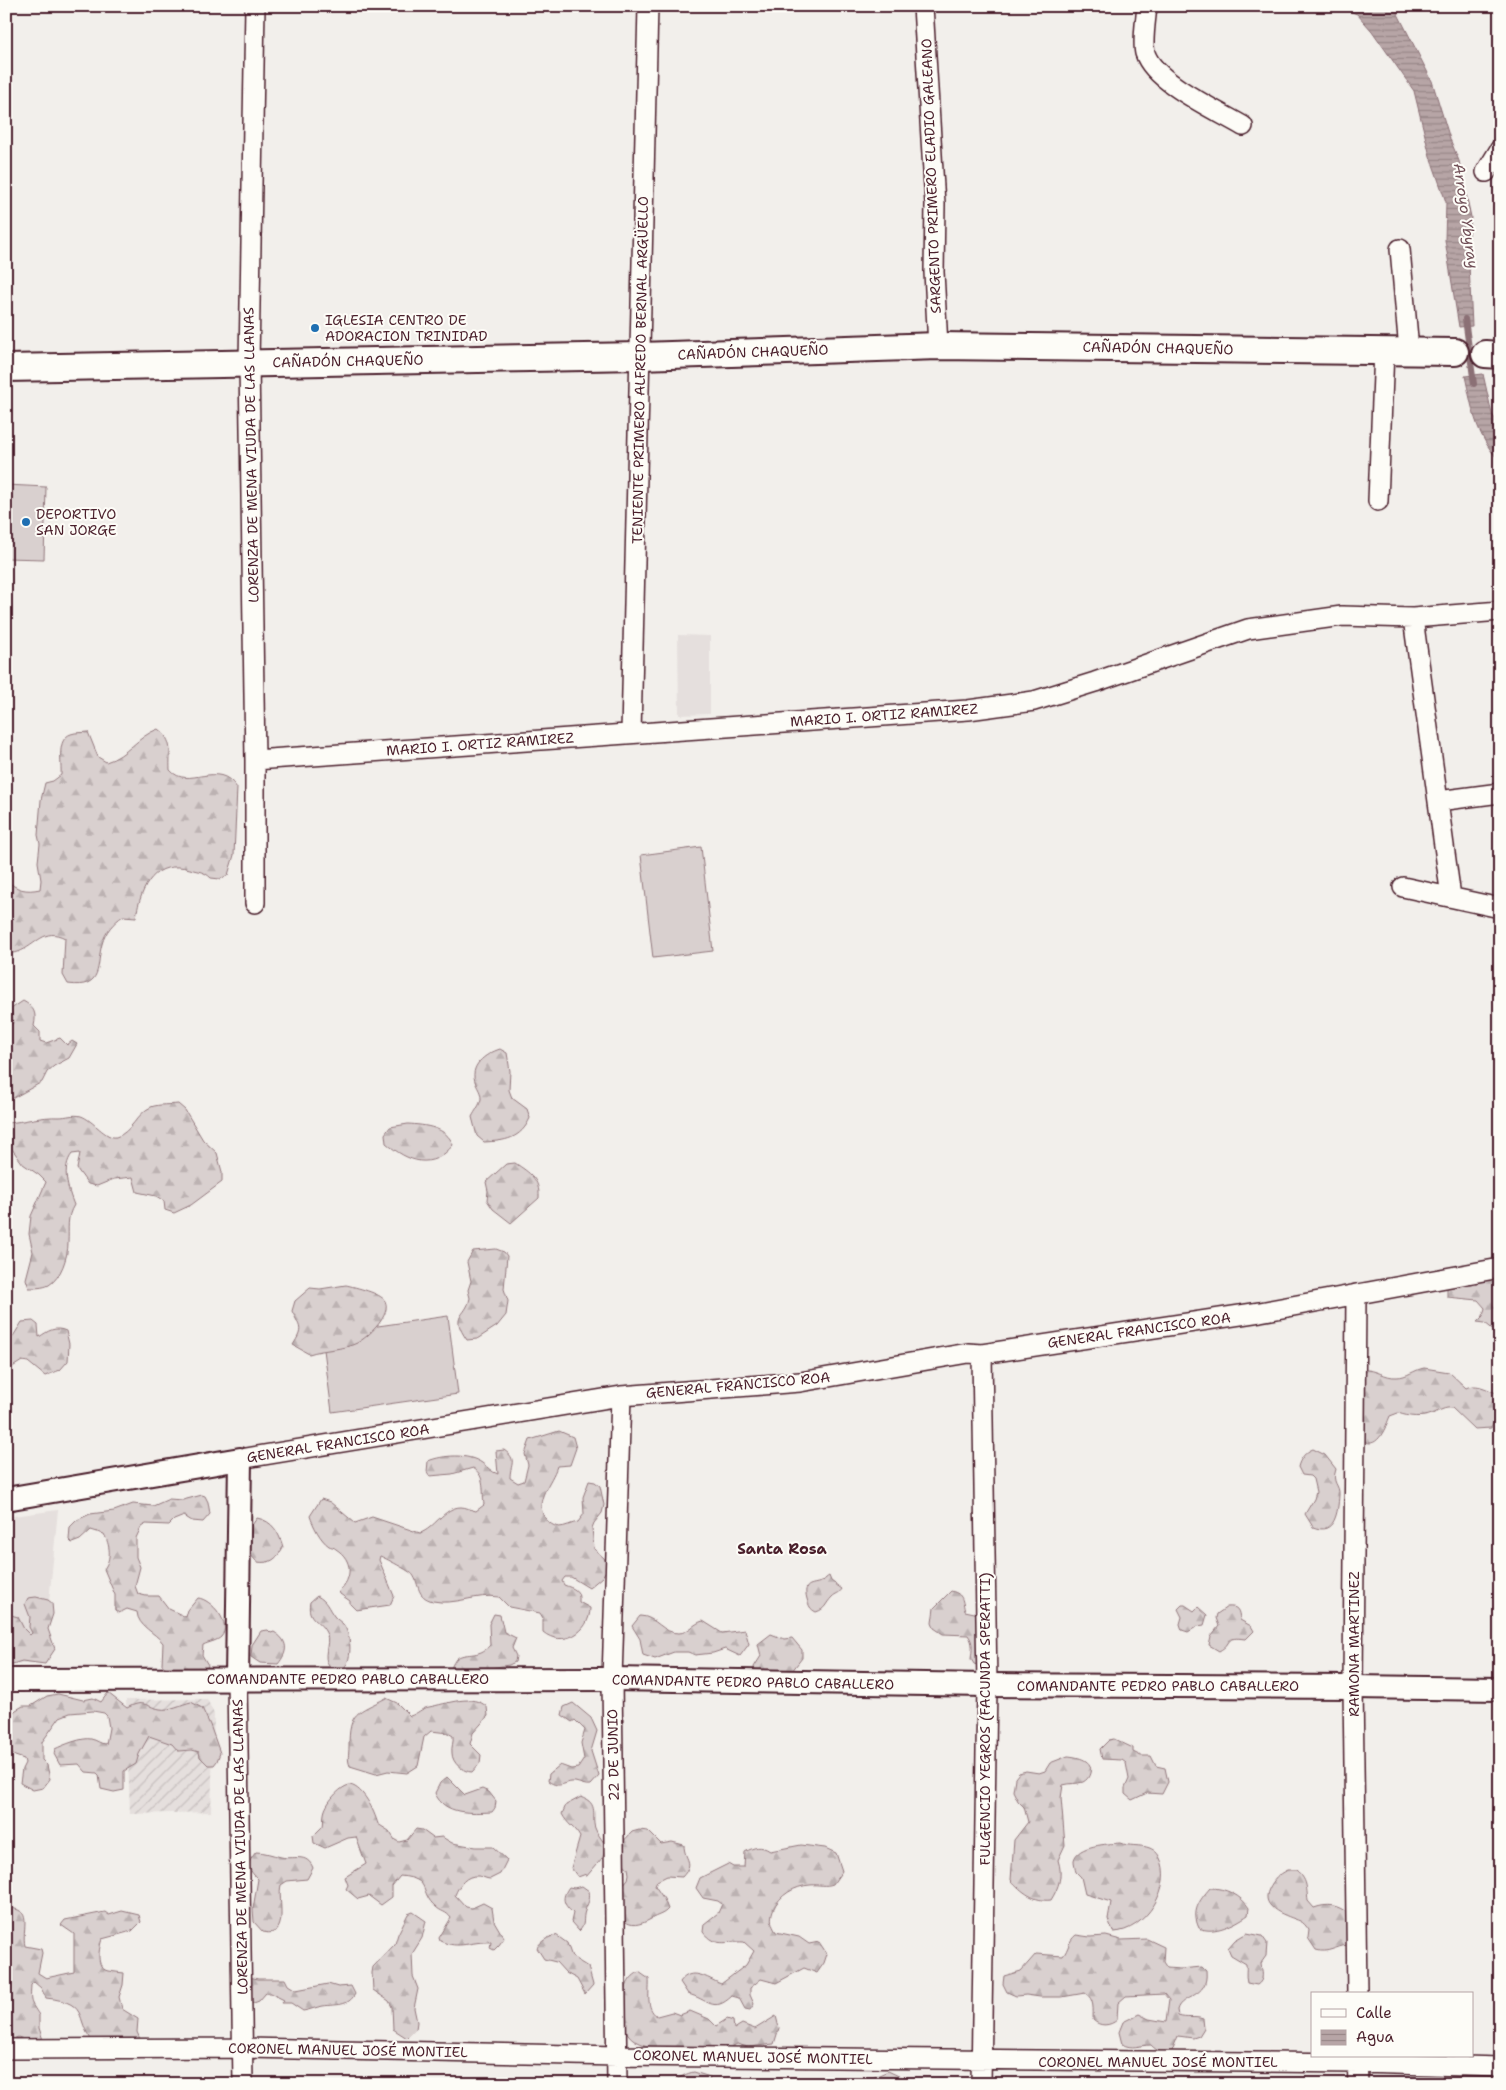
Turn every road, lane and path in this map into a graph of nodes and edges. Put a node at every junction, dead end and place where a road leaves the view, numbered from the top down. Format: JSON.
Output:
{"nodes":[{"id":1,"x":256,"y":6,"type":"edge"},
{"id":2,"x":648,"y":6,"type":"edge"},
{"id":3,"x":923,"y":6,"type":"edge"},
{"id":4,"x":1147,"y":6,"type":"edge"},
{"id":5,"x":1242,"y":126,"type":"dead end"},
{"id":6,"x":1500,"y":149,"type":"edge"},
{"id":7,"x":1486,"y":172,"type":"dead end"},
{"id":8,"x":1400,"y":249,"type":"dead end"},
{"id":9,"x":938,"y":346,"type":"junction"},
{"id":10,"x":1396,"y":350,"type":"junction"},
{"id":11,"x":1455,"y":352,"type":"joint"},
{"id":12,"x":1492,"y":354,"type":"edge"},
{"id":13,"x":640,"y":356,"type":"junction"},
{"id":14,"x":248,"y":363,"type":"junction"},
{"id":15,"x":6,"y":368,"type":"edge"},
{"id":16,"x":1378,"y":501,"type":"dead end"},
{"id":17,"x":1500,"y":611,"type":"edge"},
{"id":18,"x":1412,"y":618,"type":"junction"},
{"id":19,"x":631,"y":733,"type":"junction"},
{"id":20,"x":255,"y":760,"type":"junction"},
{"id":21,"x":1500,"y":793,"type":"edge"},
{"id":22,"x":1438,"y":801,"type":"junction"},
{"id":23,"x":1403,"y":887,"type":"dead end"},
{"id":24,"x":1451,"y":897,"type":"junction"},
{"id":25,"x":254,"y":904,"type":"dead end"},
{"id":26,"x":1500,"y":908,"type":"edge"},
{"id":27,"x":1500,"y":1268,"type":"edge"},
{"id":28,"x":1356,"y":1294,"type":"junction"},
{"id":29,"x":982,"y":1354,"type":"junction"},
{"id":30,"x":621,"y":1396,"type":"junction"},
{"id":31,"x":240,"y":1460,"type":"junction"},
{"id":32,"x":6,"y":1499,"type":"edge"},
{"id":33,"x":237,"y":1679,"type":"junction"},
{"id":34,"x":612,"y":1679,"type":"junction"},
{"id":35,"x":6,"y":1680,"type":"edge"},
{"id":36,"x":987,"y":1685,"type":"junction"},
{"id":37,"x":1353,"y":1687,"type":"junction"},
{"id":38,"x":1500,"y":1690,"type":"edge"},
{"id":39,"x":1357,"y":1992,"type":"edge"},
{"id":40,"x":244,"y":2048,"type":"junction"},
{"id":41,"x":6,"y":2049,"type":"edge"},
{"id":42,"x":618,"y":2056,"type":"junction"},
{"id":43,"x":981,"y":2060,"type":"junction"},
{"id":44,"x":1358,"y":2060,"type":"edge"},
{"id":45,"x":1500,"y":2067,"type":"edge"},
{"id":46,"x":243,"y":2084,"type":"edge"},
{"id":47,"x":617,"y":2084,"type":"edge"},
{"id":48,"x":981,"y":2084,"type":"edge"},
{"id":49,"x":1358,"y":2084,"type":"edge"}],
"edges":[{"from":1,"to":14,"type":"street","name":"LORENZA DE MENA VIUDA DE LAS LLANAS"},
{"from":2,"to":13,"type":"street","name":"TENIENTE PRIMERO ALFREDO BERNAL ARGÜELLO"},
{"from":3,"to":9,"type":"street","name":"SARGENTO PRIMERO ELADIO GALEANO"},
{"from":4,"to":5,"type":"street"},
{"from":6,"to":7,"type":"street"},
{"from":8,"to":10,"type":"street"},
{"from":9,"to":10,"type":"main road","name":"CAÑADÓN CHAQUEÑO"},
{"from":9,"to":13,"type":"main road","name":"CAÑADÓN CHAQUEÑO"},
{"from":10,"to":11,"type":"main road","name":"CAÑADÓN CHAQUEÑO"},
{"from":10,"to":16,"type":"street"},
{"from":11,"to":12,"type":"street","name":"CAÑADÓN CHAQUEÑO"},
{"from":13,"to":14,"type":"main road","name":"CAÑADÓN CHAQUEÑO"},
{"from":13,"to":19,"type":"street","name":"TENIENTE PRIMERO ALFREDO BERNAL ARGÜELLO"},
{"from":14,"to":15,"type":"main road","name":"CAÑADÓN CHAQUEÑO"},
{"from":14,"to":20,"type":"street","name":"LORENZA DE MENA VIUDA DE LAS LLANAS"},
{"from":17,"to":18,"type":"street","name":"MARIO I. ORTIZ RAMIREZ"},
{"from":18,"to":19,"type":"street","name":"MARIO I. ORTIZ RAMIREZ"},
{"from":18,"to":22,"type":"street"},
{"from":19,"to":20,"type":"street","name":"MARIO I. ORTIZ RAMIREZ"},
{"from":20,"to":25,"type":"street","name":"LORENZA DE MENA VIUDA DE LAS LLANAS"},
{"from":21,"to":22,"type":"street"},
{"from":22,"to":24,"type":"street"},
{"from":23,"to":24,"type":"street"},
{"from":24,"to":26,"type":"street"},
{"from":27,"to":28,"type":"street","name":"GENERAL FRANCISCO ROA"},
{"from":28,"to":29,"type":"street","name":"GENERAL FRANCISCO ROA"},
{"from":28,"to":37,"type":"street","name":"RAMONA MARTINEZ"},
{"from":29,"to":30,"type":"street","name":"GENERAL FRANCISCO ROA"},
{"from":29,"to":36,"type":"street","name":"FULGENCIO YEGROS (FACUNDA SPERATTI)"},
{"from":30,"to":31,"type":"street","name":"GENERAL FRANCISCO ROA"},
{"from":30,"to":34,"type":"street","name":"22 DE JUNIO"},
{"from":31,"to":32,"type":"street","name":"GENERAL FRANCISCO ROA"},
{"from":31,"to":33,"type":"street","name":"LORENZA DE MENA VIUDA DE LAS LLANAS"},
{"from":33,"to":34,"type":"street","name":"COMANDANTE PEDRO PABLO CABALLERO"},
{"from":33,"to":35,"type":"street","name":"COMANDANTE PEDRO PABLO CABALLERO"},
{"from":33,"to":40,"type":"street","name":"LORENZA DE MENA VIUDA DE LAS LLANAS"},
{"from":34,"to":36,"type":"street","name":"COMANDANTE PEDRO PABLO CABALLERO"},
{"from":34,"to":42,"type":"street","name":"22 DE JUNIO"},
{"from":36,"to":37,"type":"street","name":"COMANDANTE PEDRO PABLO CABALLERO"},
{"from":36,"to":43,"type":"street","name":"FULGENCIO YEGROS (FACUNDA SPERATTI)"},
{"from":37,"to":38,"type":"street","name":"COMANDANTE PEDRO PABLO CABALLERO"},
{"from":37,"to":39,"type":"street","name":"RAMONA MARTINEZ"},
{"from":40,"to":41,"type":"street","name":"CORONEL MANUEL JOSÉ MONTIEL"},
{"from":40,"to":42,"type":"street","name":"CORONEL MANUEL JOSÉ MONTIEL"},
{"from":40,"to":46,"type":"street","name":"LORENZA DE MENA VIUDA DE LAS LLANAS"},
{"from":42,"to":43,"type":"street","name":"CORONEL MANUEL JOSÉ MONTIEL"},
{"from":42,"to":47,"type":"street","name":"22 DE JUNIO"},
{"from":43,"to":44,"type":"street","name":"CORONEL MANUEL JOSÉ MONTIEL"},
{"from":43,"to":48,"type":"street","name":"FULGENCIO YEGROS (FACUNDA SPERATTI)"},
{"from":44,"to":45,"type":"street","name":"CORONEL MANUEL JOSÉ MONTIEL"},
{"from":44,"to":49,"type":"street"}]}
